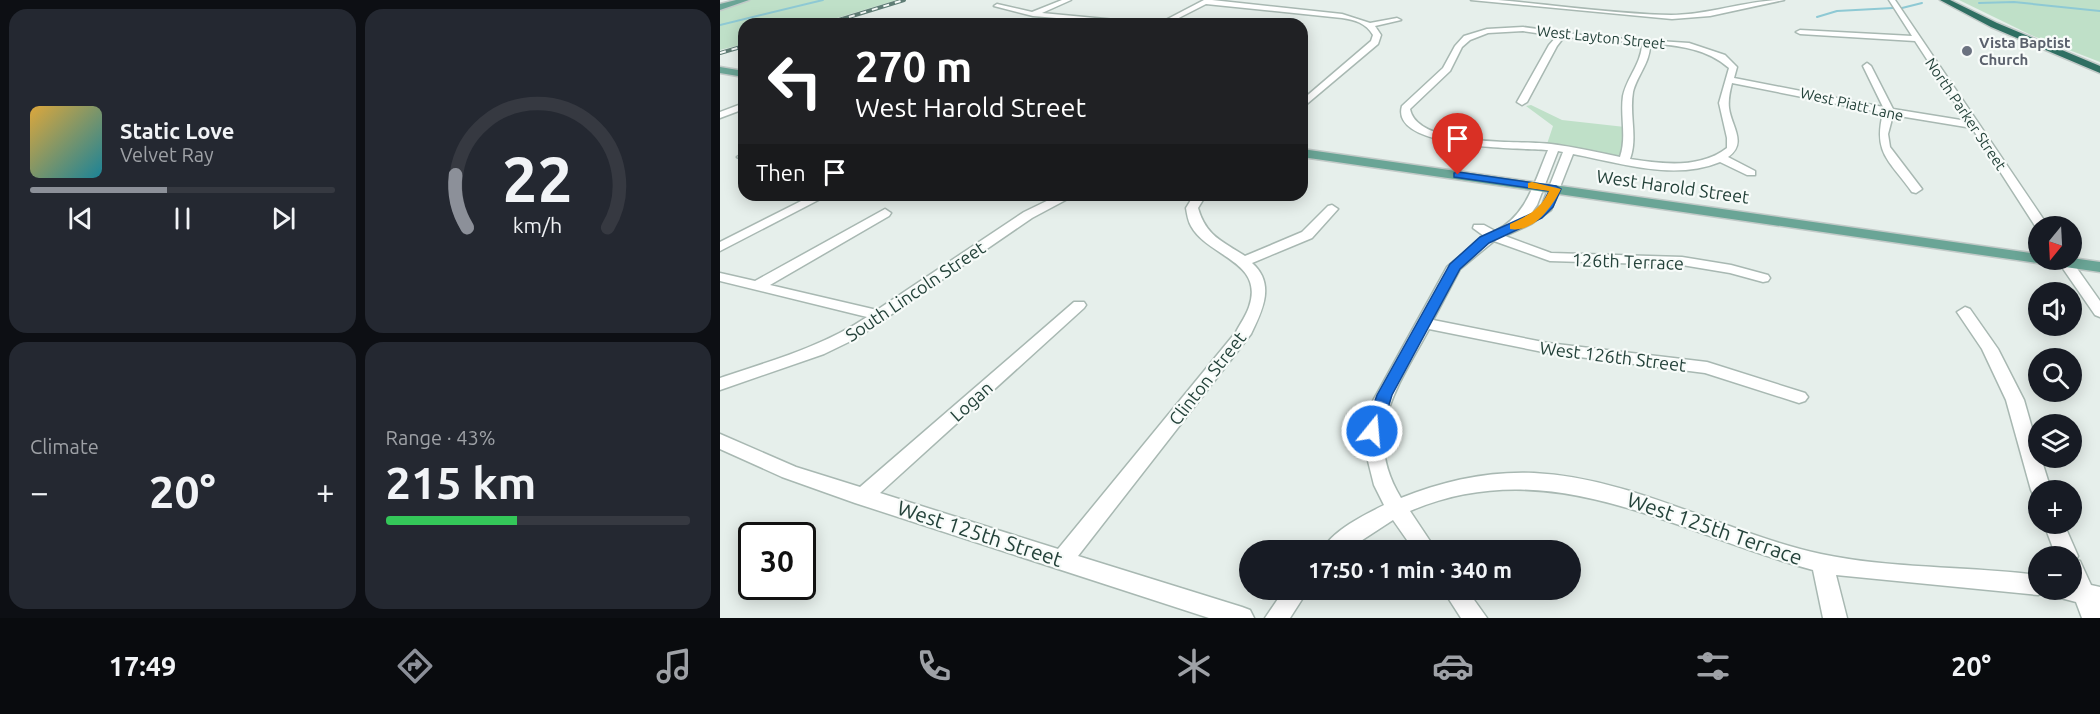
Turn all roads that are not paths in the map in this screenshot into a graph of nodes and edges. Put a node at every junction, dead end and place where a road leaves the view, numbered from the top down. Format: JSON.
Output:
{"nodes":[{"id":1,"x":735,"y":0,"type":"edge"},
{"id":2,"x":745,"y":0,"type":"edge"},
{"id":3,"x":1068,"y":0,"type":"edge"},
{"id":4,"x":1542,"y":0,"type":"edge"},
{"id":5,"x":1781,"y":0,"type":"edge"},
{"id":6,"x":1892,"y":0,"type":"edge"},
{"id":7,"x":1944,"y":0,"type":"edge"},
{"id":8,"x":1208,"y":1,"type":"edge"},
{"id":9,"x":1474,"y":1,"type":"edge"},
{"id":10,"x":720,"y":5,"type":"edge"},
{"id":11,"x":997,"y":6,"type":"dead end"},
{"id":12,"x":1537,"y":8,"type":"junction"},
{"id":13,"x":1033,"y":14,"type":"junction"},
{"id":14,"x":1081,"y":18,"type":"edge"},
{"id":15,"x":1173,"y":18,"type":"edge"},
{"id":16,"x":1397,"y":20,"type":"dead end"},
{"id":17,"x":1527,"y":23,"type":"junction"},
{"id":18,"x":1369,"y":25,"type":"junction"},
{"id":19,"x":1477,"y":27,"type":"dead end"},
{"id":20,"x":1487,"y":31,"type":"junction"},
{"id":21,"x":1800,"y":32,"type":"dead end"},
{"id":22,"x":1562,"y":35,"type":"junction"},
{"id":23,"x":1916,"y":39,"type":"junction"},
{"id":24,"x":1646,"y":43,"type":"junction"},
{"id":25,"x":1727,"y":50,"type":"dead end"},
{"id":26,"x":1713,"y":53,"type":"junction"},
{"id":27,"x":1867,"y":66,"type":"dead end"},
{"id":28,"x":720,"y":70,"type":"edge"},
{"id":29,"x":2100,"y":70,"type":"edge"},
{"id":30,"x":738,"y":73,"type":"edge"},
{"id":31,"x":1729,"y":80,"type":"junction"},
{"id":32,"x":1308,"y":100,"type":"edge"},
{"id":33,"x":1522,"y":102,"type":"dead end"},
{"id":34,"x":720,"y":107,"type":"edge"},
{"id":35,"x":738,"y":109,"type":"edge"},
{"id":36,"x":738,"y":110,"type":"edge"},
{"id":37,"x":1889,"y":113,"type":"junction"},
{"id":38,"x":720,"y":115,"type":"edge"},
{"id":39,"x":1413,"y":125,"type":"junction"},
{"id":40,"x":1974,"y":125,"type":"junction"},
{"id":41,"x":1398,"y":128,"type":"dead end"},
{"id":42,"x":1554,"y":148,"type":"junction"},
{"id":43,"x":1569,"y":150,"type":"junction"},
{"id":44,"x":1308,"y":154,"type":"edge"},
{"id":45,"x":1722,"y":159,"type":"junction"},
{"id":46,"x":1624,"y":160,"type":"junction"},
{"id":47,"x":1751,"y":173,"type":"dead end"},
{"id":48,"x":1538,"y":186,"type":"junction"},
{"id":49,"x":1556,"y":189,"type":"junction"},
{"id":50,"x":1916,"y":189,"type":"dead end"},
{"id":51,"x":810,"y":201,"type":"edge"},
{"id":52,"x":1057,"y":201,"type":"edge"},
{"id":53,"x":1196,"y":201,"type":"edge"},
{"id":54,"x":1332,"y":209,"type":"dead end"},
{"id":55,"x":885,"y":213,"type":"dead end"},
{"id":56,"x":2035,"y":216,"type":"edge"},
{"id":57,"x":1513,"y":227,"type":"junction"},
{"id":58,"x":1479,"y":228,"type":"dead end"},
{"id":59,"x":1494,"y":236,"type":"junction"},
{"id":60,"x":720,"y":247,"type":"edge"},
{"id":61,"x":2028,"y":258,"type":"edge"},
{"id":62,"x":1243,"y":262,"type":"junction"},
{"id":63,"x":2082,"y":264,"type":"edge"},
{"id":64,"x":2100,"y":267,"type":"edge"},
{"id":65,"x":2072,"y":270,"type":"edge"},
{"id":66,"x":720,"y":277,"type":"edge"},
{"id":67,"x":1763,"y":278,"type":"dead end"},
{"id":68,"x":757,"y":286,"type":"junction"},
{"id":69,"x":1079,"y":305,"type":"dead end"},
{"id":70,"x":1965,"y":312,"type":"dead end"},
{"id":71,"x":2100,"y":312,"type":"edge"},
{"id":72,"x":881,"y":316,"type":"junction"},
{"id":73,"x":1424,"y":323,"type":"junction"},
{"id":74,"x":720,"y":384,"type":"edge"},
{"id":75,"x":1799,"y":397,"type":"dead end"},
{"id":76,"x":720,"y":441,"type":"edge"},
{"id":77,"x":2038,"y":480,"type":"edge"},
{"id":78,"x":862,"y":497,"type":"junction"},
{"id":79,"x":1396,"y":508,"type":"junction"},
{"id":80,"x":1344,"y":540,"type":"edge"},
{"id":81,"x":1419,"y":540,"type":"edge"},
{"id":82,"x":1063,"y":559,"type":"junction"},
{"id":83,"x":1822,"y":563,"type":"junction"},
{"id":84,"x":2028,"y":584,"type":"edge"},
{"id":85,"x":2082,"y":593,"type":"edge"},
{"id":86,"x":1290,"y":600,"type":"edge"},
{"id":87,"x":1462,"y":600,"type":"edge"},
{"id":88,"x":1242,"y":618,"type":"edge"},
{"id":89,"x":1277,"y":618,"type":"edge"},
{"id":90,"x":1475,"y":618,"type":"edge"},
{"id":91,"x":1834,"y":618,"type":"edge"},
{"id":92,"x":2094,"y":618,"type":"edge"}],
"edges":[{"from":1,"to":10,"type":"main road"},
{"from":2,"to":10,"type":"main road"},
{"from":3,"to":13,"type":"street"},
{"from":4,"to":12,"type":"street"},
{"from":5,"to":12,"type":"street"},
{"from":6,"to":23,"type":"street","name":"North Parker Street"},
{"from":7,"to":29,"type":"highway"},
{"from":8,"to":15,"type":"street"},
{"from":8,"to":18,"type":"street"},
{"from":9,"to":12,"type":"street"},
{"from":11,"to":13,"type":"street"},
{"from":12,"to":17,"type":"street"},
{"from":13,"to":14,"type":"street"},
{"from":16,"to":18,"type":"street"},
{"from":17,"to":20,"type":"street","name":"West Layton Street"},
{"from":17,"to":22,"type":"street","name":"West Layton Street"},
{"from":18,"to":32,"type":"street"},
{"from":19,"to":20,"type":"street"},
{"from":20,"to":39,"type":"street"},
{"from":21,"to":23,"type":"street"},
{"from":22,"to":24,"type":"street","name":"West Layton Street"},
{"from":22,"to":33,"type":"street"},
{"from":23,"to":40,"type":"street","name":"North Parker Street"},
{"from":24,"to":26,"type":"street","name":"West Layton Street"},
{"from":24,"to":46,"type":"street"},
{"from":25,"to":26,"type":"street"},
{"from":26,"to":31,"type":"street"},
{"from":27,"to":37,"type":"street"},
{"from":28,"to":30,"type":"main road"},
{"from":31,"to":37,"type":"street","name":"West Piatt Lane"},
{"from":31,"to":45,"type":"street"},
{"from":34,"to":35,"type":"street"},
{"from":36,"to":38,"type":"street"},
{"from":37,"to":40,"type":"street","name":"West Piatt Lane"},
{"from":37,"to":50,"type":"street"},
{"from":39,"to":41,"type":"street"},
{"from":39,"to":42,"type":"street"},
{"from":40,"to":56,"type":"street","name":"North Parker Street"},
{"from":42,"to":43,"type":"street"},
{"from":42,"to":48,"type":"street"},
{"from":43,"to":46,"type":"street"},
{"from":43,"to":49,"type":"street"},
{"from":44,"to":48,"type":"main road","name":"West Harold Street"},
{"from":45,"to":46,"type":"street"},
{"from":45,"to":47,"type":"street"},
{"from":48,"to":49,"type":"main road","name":"West Harold Street"},
{"from":48,"to":57,"type":"street"},
{"from":49,"to":57,"type":"street"},
{"from":49,"to":61,"type":"main road","name":"West Harold Street"},
{"from":51,"to":60,"type":"street"},
{"from":52,"to":72,"type":"street","name":"South Lincoln Street"},
{"from":53,"to":62,"type":"street","name":"Clinton Street"},
{"from":54,"to":62,"type":"street"},
{"from":55,"to":68,"type":"street"},
{"from":57,"to":59,"type":"street"},
{"from":58,"to":59,"type":"street","name":"126th Terrace"},
{"from":59,"to":67,"type":"street","name":"126th Terrace"},
{"from":59,"to":73,"type":"street"},
{"from":62,"to":82,"type":"street","name":"Clinton Street"},
{"from":63,"to":64,"type":"main road"},
{"from":65,"to":71,"type":"street"},
{"from":66,"to":68,"type":"street"},
{"from":68,"to":72,"type":"street"},
{"from":69,"to":78,"type":"street","name":"Logan"},
{"from":70,"to":77,"type":"street"},
{"from":72,"to":74,"type":"street","name":"South Lincoln Street"},
{"from":73,"to":75,"type":"street","name":"West 126th Street"},
{"from":73,"to":79,"type":"street"},
{"from":76,"to":78,"type":"street","name":"West 125th Street"},
{"from":78,"to":82,"type":"street","name":"West 125th Street"},
{"from":79,"to":80,"type":"street","name":"West 125th Terrace"},
{"from":79,"to":81,"type":"street"},
{"from":79,"to":83,"type":"street","name":"West 125th Terrace"},
{"from":82,"to":88,"type":"street","name":"West 125th Street"},
{"from":83,"to":84,"type":"street","name":"West 125th Terrace"},
{"from":83,"to":91,"type":"street"},
{"from":85,"to":92,"type":"street"},
{"from":86,"to":89,"type":"street"},
{"from":87,"to":90,"type":"street"}]}
